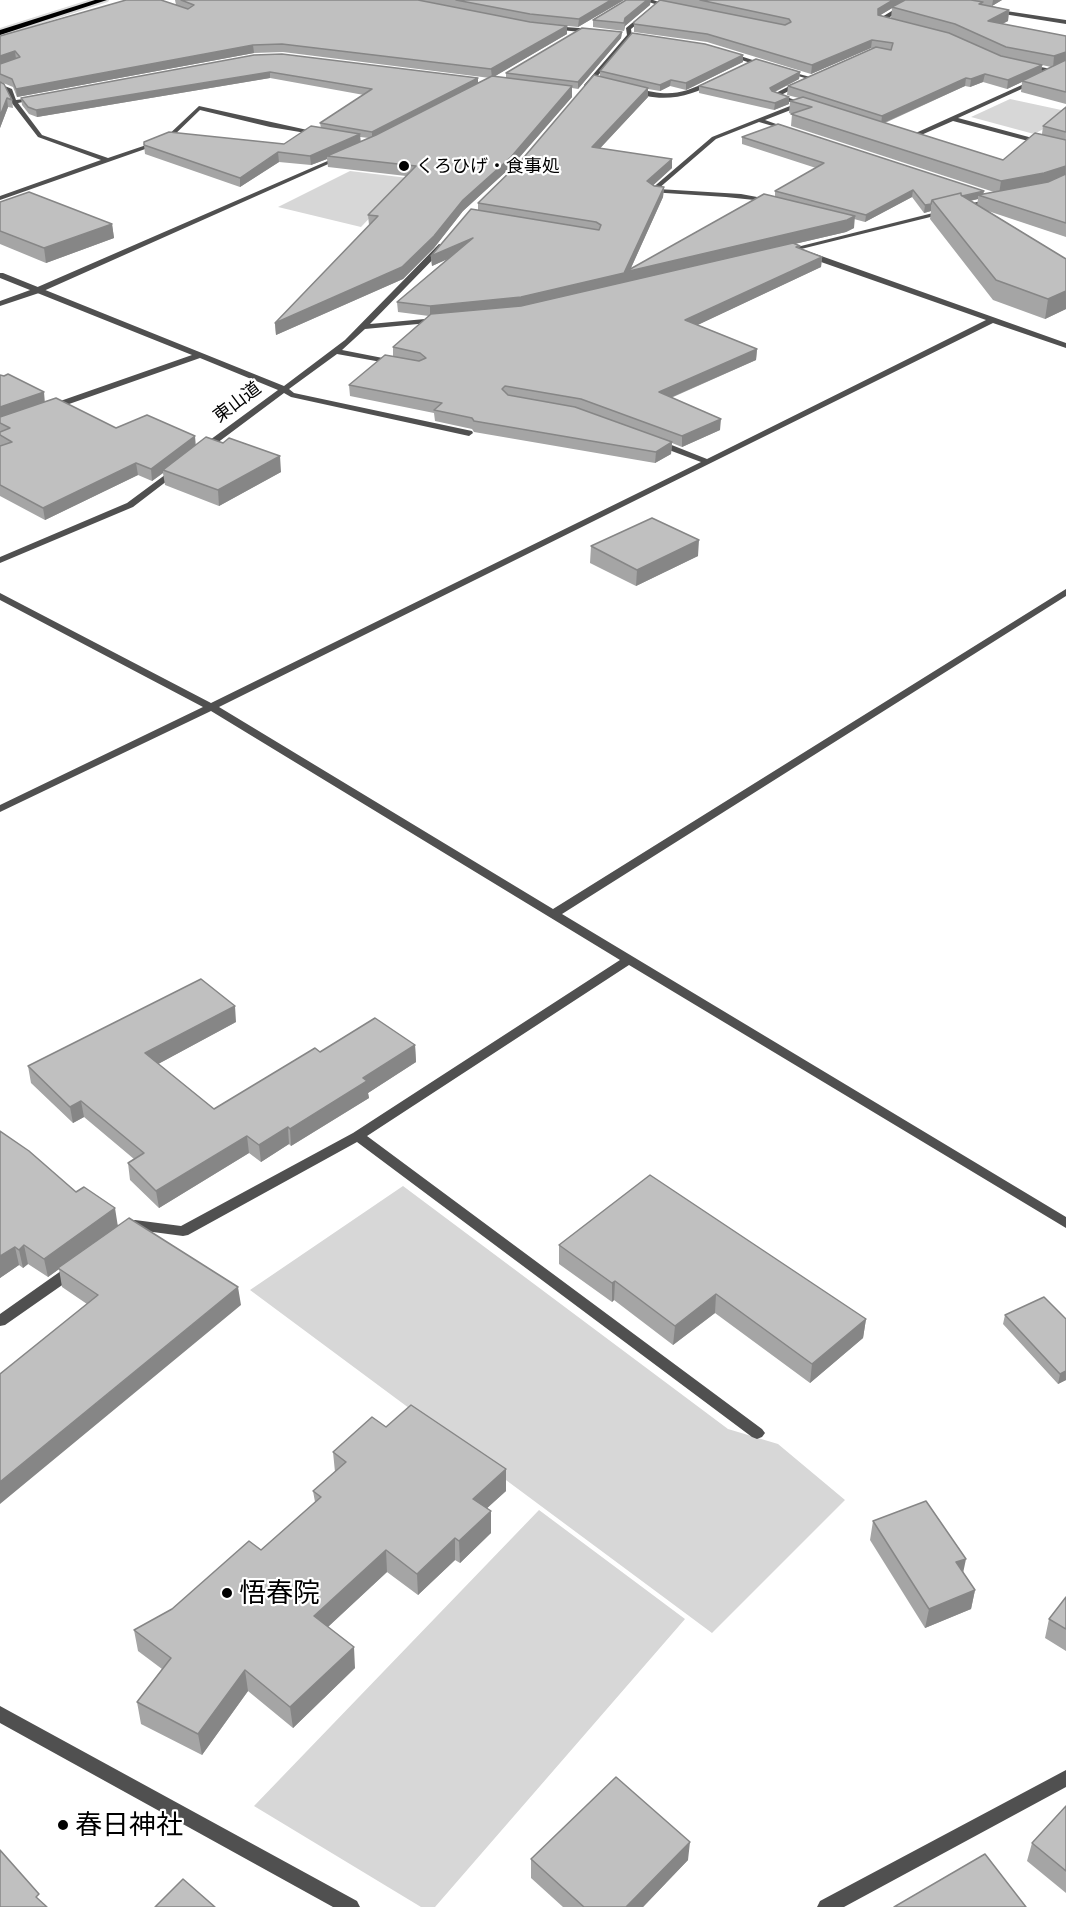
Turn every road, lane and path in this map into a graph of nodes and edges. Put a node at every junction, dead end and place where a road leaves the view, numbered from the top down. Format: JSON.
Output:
{"nodes":[{"id":1,"x":103,"y":0,"type":"edge"},
{"id":2,"x":645,"y":0,"type":"edge"},
{"id":3,"x":928,"y":0,"type":"edge"},
{"id":4,"x":940,"y":2,"type":"edge"},
{"id":5,"x":659,"y":3,"type":"junction"},
{"id":6,"x":670,"y":5,"type":"edge"},
{"id":7,"x":986,"y":9,"type":"edge"},
{"id":8,"x":1066,"y":22,"type":"edge"},
{"id":9,"x":591,"y":24,"type":"edge"},
{"id":10,"x":900,"y":25,"type":"edge"},
{"id":11,"x":540,"y":27,"type":"edge"},
{"id":12,"x":580,"y":30,"type":"junction"},
{"id":13,"x":600,"y":32,"type":"edge"},
{"id":14,"x":0,"y":33,"type":"edge"},
{"id":15,"x":620,"y":34,"type":"edge"},
{"id":16,"x":630,"y":35,"type":"junction"},
{"id":17,"x":571,"y":36,"type":"edge"},
{"id":18,"x":641,"y":36,"type":"edge"},
{"id":19,"x":724,"y":52,"type":"edge"},
{"id":20,"x":752,"y":62,"type":"junction"},
{"id":21,"x":1023,"y":65,"type":"edge"},
{"id":22,"x":1066,"y":66,"type":"edge"},
{"id":23,"x":742,"y":67,"type":"edge"},
{"id":24,"x":771,"y":67,"type":"edge"},
{"id":25,"x":781,"y":70,"type":"edge"},
{"id":26,"x":1056,"y":72,"type":"junction"},
{"id":27,"x":821,"y":74,"type":"edge"},
{"id":28,"x":1066,"y":74,"type":"edge"},
{"id":29,"x":722,"y":76,"type":"edge"},
{"id":30,"x":811,"y":78,"type":"junction"},
{"id":31,"x":591,"y":80,"type":"junction"},
{"id":32,"x":602,"y":83,"type":"edge"},
{"id":33,"x":0,"y":86,"type":"edge"},
{"id":34,"x":623,"y":87,"type":"edge"},
{"id":35,"x":579,"y":93,"type":"edge"},
{"id":36,"x":48,"y":96,"type":"edge"},
{"id":37,"x":14,"y":102,"type":"junction"},
{"id":38,"x":800,"y":104,"type":"junction"},
{"id":39,"x":811,"y":108,"type":"edge"},
{"id":40,"x":953,"y":119,"type":"junction"},
{"id":41,"x":758,"y":120,"type":"junction"},
{"id":42,"x":791,"y":131,"type":"edge"},
{"id":43,"x":328,"y":134,"type":"edge"},
{"id":44,"x":899,"y":135,"type":"edge"},
{"id":45,"x":1066,"y":149,"type":"edge"},
{"id":46,"x":353,"y":151,"type":"edge"},
{"id":47,"x":107,"y":160,"type":"junction"},
{"id":48,"x":988,"y":195,"type":"edge"},
{"id":49,"x":0,"y":198,"type":"edge"},
{"id":50,"x":776,"y":203,"type":"edge"},
{"id":51,"x":854,"y":224,"type":"edge"},
{"id":52,"x":876,"y":230,"type":"junction"},
{"id":53,"x":446,"y":242,"type":"edge"},
{"id":54,"x":793,"y":249,"type":"junction"},
{"id":55,"x":782,"y":252,"type":"edge"},
{"id":56,"x":0,"y":275,"type":"edge"},
{"id":57,"x":36,"y":291,"type":"junction"},
{"id":58,"x":0,"y":304,"type":"edge"},
{"id":59,"x":442,"y":320,"type":"edge"},
{"id":60,"x":993,"y":320,"type":"junction"},
{"id":61,"x":363,"y":327,"type":"junction"},
{"id":62,"x":1066,"y":346,"type":"edge"},
{"id":63,"x":335,"y":351,"type":"junction"},
{"id":64,"x":200,"y":356,"type":"junction"},
{"id":65,"x":409,"y":366,"type":"edge"},
{"id":66,"x":282,"y":388,"type":"junction"},
{"id":67,"x":45,"y":410,"type":"edge"},
{"id":68,"x":469,"y":433,"type":"edge"},
{"id":69,"x":642,"y":437,"type":"edge"},
{"id":70,"x":197,"y":454,"type":"edge"},
{"id":71,"x":187,"y":461,"type":"edge"},
{"id":72,"x":706,"y":461,"type":"junction"},
{"id":73,"x":0,"y":560,"type":"edge"},
{"id":74,"x":1066,"y":592,"type":"edge"},
{"id":75,"x":0,"y":596,"type":"edge"},
{"id":76,"x":209,"y":706,"type":"junction"},
{"id":77,"x":0,"y":809,"type":"edge"},
{"id":78,"x":553,"y":914,"type":"junction"},
{"id":79,"x":628,"y":960,"type":"junction"},
{"id":80,"x":358,"y":1136,"type":"junction"},
{"id":81,"x":1066,"y":1223,"type":"edge"},
{"id":82,"x":116,"y":1239,"type":"edge"},
{"id":83,"x":87,"y":1260,"type":"edge"},
{"id":84,"x":0,"y":1322,"type":"edge"},
{"id":85,"x":757,"y":1433,"type":"dead end"},
{"id":86,"x":0,"y":1714,"type":"edge"},
{"id":87,"x":1066,"y":1778,"type":"edge"},
{"id":88,"x":351,"y":1907,"type":"edge"},
{"id":89,"x":826,"y":1907,"type":"edge"}],
"edges":[{"from":1,"to":14,"type":"highway"},
{"from":2,"to":5,"type":"street"},
{"from":3,"to":4,"type":"street"},
{"from":3,"to":10,"type":"street"},
{"from":5,"to":6,"type":"street"},
{"from":5,"to":16,"type":"street"},
{"from":7,"to":8,"type":"street"},
{"from":9,"to":12,"type":"street"},
{"from":11,"to":12,"type":"street"},
{"from":12,"to":13,"type":"street"},
{"from":12,"to":17,"type":"street"},
{"from":15,"to":16,"type":"street"},
{"from":16,"to":18,"type":"street"},
{"from":16,"to":31,"type":"street"},
{"from":19,"to":20,"type":"street"},
{"from":20,"to":23,"type":"street"},
{"from":20,"to":24,"type":"street"},
{"from":21,"to":26,"type":"street"},
{"from":22,"to":26,"type":"street"},
{"from":25,"to":30,"type":"street"},
{"from":26,"to":28,"type":"street"},
{"from":26,"to":40,"type":"street"},
{"from":27,"to":30,"type":"street"},
{"from":29,"to":34,"type":"street"},
{"from":30,"to":38,"type":"street"},
{"from":31,"to":32,"type":"street"},
{"from":31,"to":35,"type":"street"},
{"from":33,"to":37,"type":"street"},
{"from":36,"to":37,"type":"street"},
{"from":37,"to":47,"type":"street"},
{"from":38,"to":39,"type":"street"},
{"from":38,"to":41,"type":"street"},
{"from":40,"to":44,"type":"street"},
{"from":40,"to":45,"type":"street"},
{"from":41,"to":42,"type":"street"},
{"from":41,"to":50,"type":"street"},
{"from":43,"to":47,"type":"street"},
{"from":46,"to":57,"type":"street"},
{"from":47,"to":49,"type":"street"},
{"from":48,"to":52,"type":"street"},
{"from":51,"to":52,"type":"street"},
{"from":52,"to":54,"type":"street"},
{"from":53,"to":61,"type":"street","name":"東山道"},
{"from":54,"to":55,"type":"street"},
{"from":54,"to":60,"type":"street"},
{"from":56,"to":57,"type":"street"},
{"from":57,"to":58,"type":"street"},
{"from":57,"to":64,"type":"street"},
{"from":59,"to":61,"type":"street"},
{"from":60,"to":62,"type":"street"},
{"from":60,"to":72,"type":"street"},
{"from":61,"to":63,"type":"street","name":"東山道"},
{"from":63,"to":65,"type":"street"},
{"from":63,"to":66,"type":"street","name":"東山道"},
{"from":64,"to":66,"type":"street"},
{"from":64,"to":67,"type":"street"},
{"from":66,"to":68,"type":"street"},
{"from":66,"to":70,"type":"street","name":"東山道"},
{"from":69,"to":72,"type":"street"},
{"from":71,"to":73,"type":"street"},
{"from":72,"to":76,"type":"street"},
{"from":74,"to":78,"type":"street"},
{"from":75,"to":76,"type":"street"},
{"from":76,"to":77,"type":"street"},
{"from":76,"to":78,"type":"street"},
{"from":78,"to":79,"type":"street"},
{"from":79,"to":80,"type":"street"},
{"from":79,"to":81,"type":"street"},
{"from":80,"to":82,"type":"street"},
{"from":80,"to":85,"type":"street"},
{"from":83,"to":84,"type":"street"},
{"from":86,"to":88,"type":"street"},
{"from":87,"to":89,"type":"street"}]}
